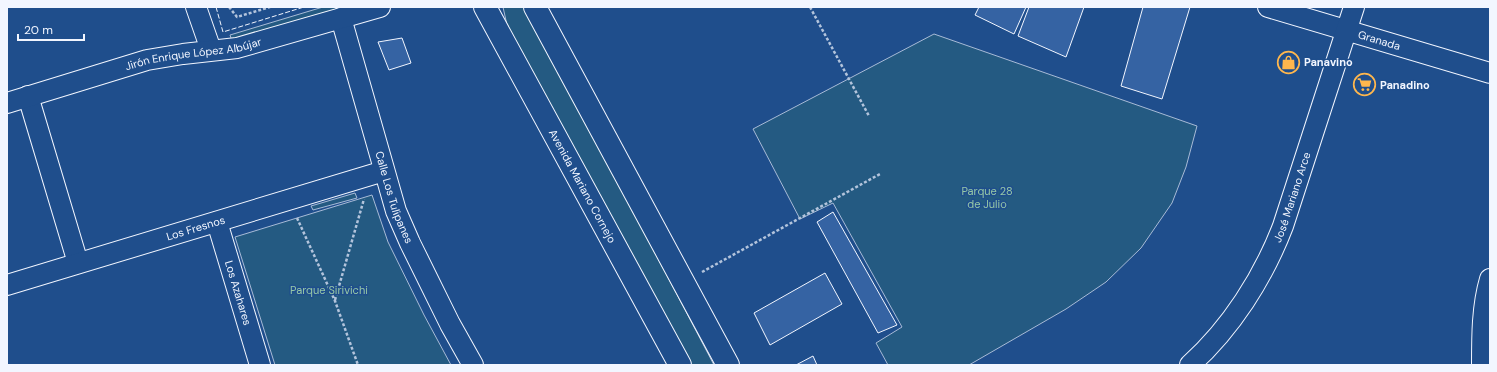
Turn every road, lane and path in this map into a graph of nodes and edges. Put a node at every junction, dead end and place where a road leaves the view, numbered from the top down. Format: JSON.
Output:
{"nodes":[{"id":1,"x":196,"y":7,"type":"edge"},
{"id":2,"x":229,"y":7,"type":"edge"},
{"id":3,"x":270,"y":7,"type":"edge"},
{"id":4,"x":380,"y":7,"type":"edge"},
{"id":5,"x":485,"y":7,"type":"edge"},
{"id":6,"x":535,"y":7,"type":"edge"},
{"id":7,"x":810,"y":7,"type":"edge"},
{"id":8,"x":1268,"y":7,"type":"edge"},
{"id":9,"x":1354,"y":7,"type":"edge"},
{"id":10,"x":340,"y":18,"type":"junction"},
{"id":11,"x":1347,"y":31,"type":"junction"},
{"id":12,"x":211,"y":50,"type":"junction"},
{"id":13,"x":1490,"y":73,"type":"edge"},
{"id":14,"x":28,"y":96,"type":"junction"},
{"id":15,"x":7,"y":103,"type":"edge"},
{"id":16,"x":869,"y":116,"type":"dead end"},
{"id":17,"x":377,"y":173,"type":"junction"},
{"id":18,"x":880,"y":174,"type":"dead end"},
{"id":19,"x":289,"y":200,"type":"junction"},
{"id":20,"x":217,"y":222,"type":"junction"},
{"id":21,"x":78,"y":263,"type":"junction"},
{"id":22,"x":1490,"y":279,"type":"edge"},
{"id":23,"x":683,"y":282,"type":"junction"},
{"id":24,"x":7,"y":285,"type":"edge"},
{"id":25,"x":335,"y":301,"type":"junction"},
{"id":26,"x":260,"y":365,"type":"edge"},
{"id":27,"x":358,"y":365,"type":"edge"},
{"id":28,"x":472,"y":365,"type":"edge"},
{"id":29,"x":680,"y":365,"type":"edge"},
{"id":30,"x":728,"y":365,"type":"edge"},
{"id":31,"x":1190,"y":365,"type":"edge"},
{"id":32,"x":1482,"y":365,"type":"edge"}],
"edges":[{"from":1,"to":12,"type":"street"},
{"from":2,"to":3,"type":"path"},
{"from":4,"to":10,"type":"street","name":"Jirón Enrique López Albújar"},
{"from":5,"to":29,"type":"main road","name":"Avenida Mariano Cornejo"},
{"from":6,"to":23,"type":"main road"},
{"from":7,"to":16,"type":"path"},
{"from":8,"to":11,"type":"street","name":"Granada"},
{"from":9,"to":11,"type":"street","name":"José Mariano Arce"},
{"from":10,"to":12,"type":"street","name":"Jirón Enrique López Albújar"},
{"from":10,"to":17,"type":"street","name":"Calle Los Tulipanes"},
{"from":11,"to":13,"type":"street","name":"Granada"},
{"from":11,"to":31,"type":"street","name":"José Mariano Arce"},
{"from":12,"to":14,"type":"street","name":"Jirón Enrique López Albújar"},
{"from":14,"to":15,"type":"street","name":"Jirón Enrique López Albújar"},
{"from":14,"to":21,"type":"street"},
{"from":17,"to":19,"type":"street","name":"Los Fresnos"},
{"from":17,"to":25,"type":"path"},
{"from":17,"to":28,"type":"street","name":"Calle Los Tulipanes"},
{"from":18,"to":23,"type":"path"},
{"from":19,"to":20,"type":"street","name":"Los Fresnos"},
{"from":19,"to":25,"type":"path"},
{"from":20,"to":21,"type":"street","name":"Los Fresnos"},
{"from":20,"to":26,"type":"street","name":"Los Azahares"},
{"from":21,"to":24,"type":"street","name":"Los Fresnos"},
{"from":22,"to":32,"type":"street"},
{"from":23,"to":30,"type":"main road"},
{"from":25,"to":27,"type":"path"}]}
